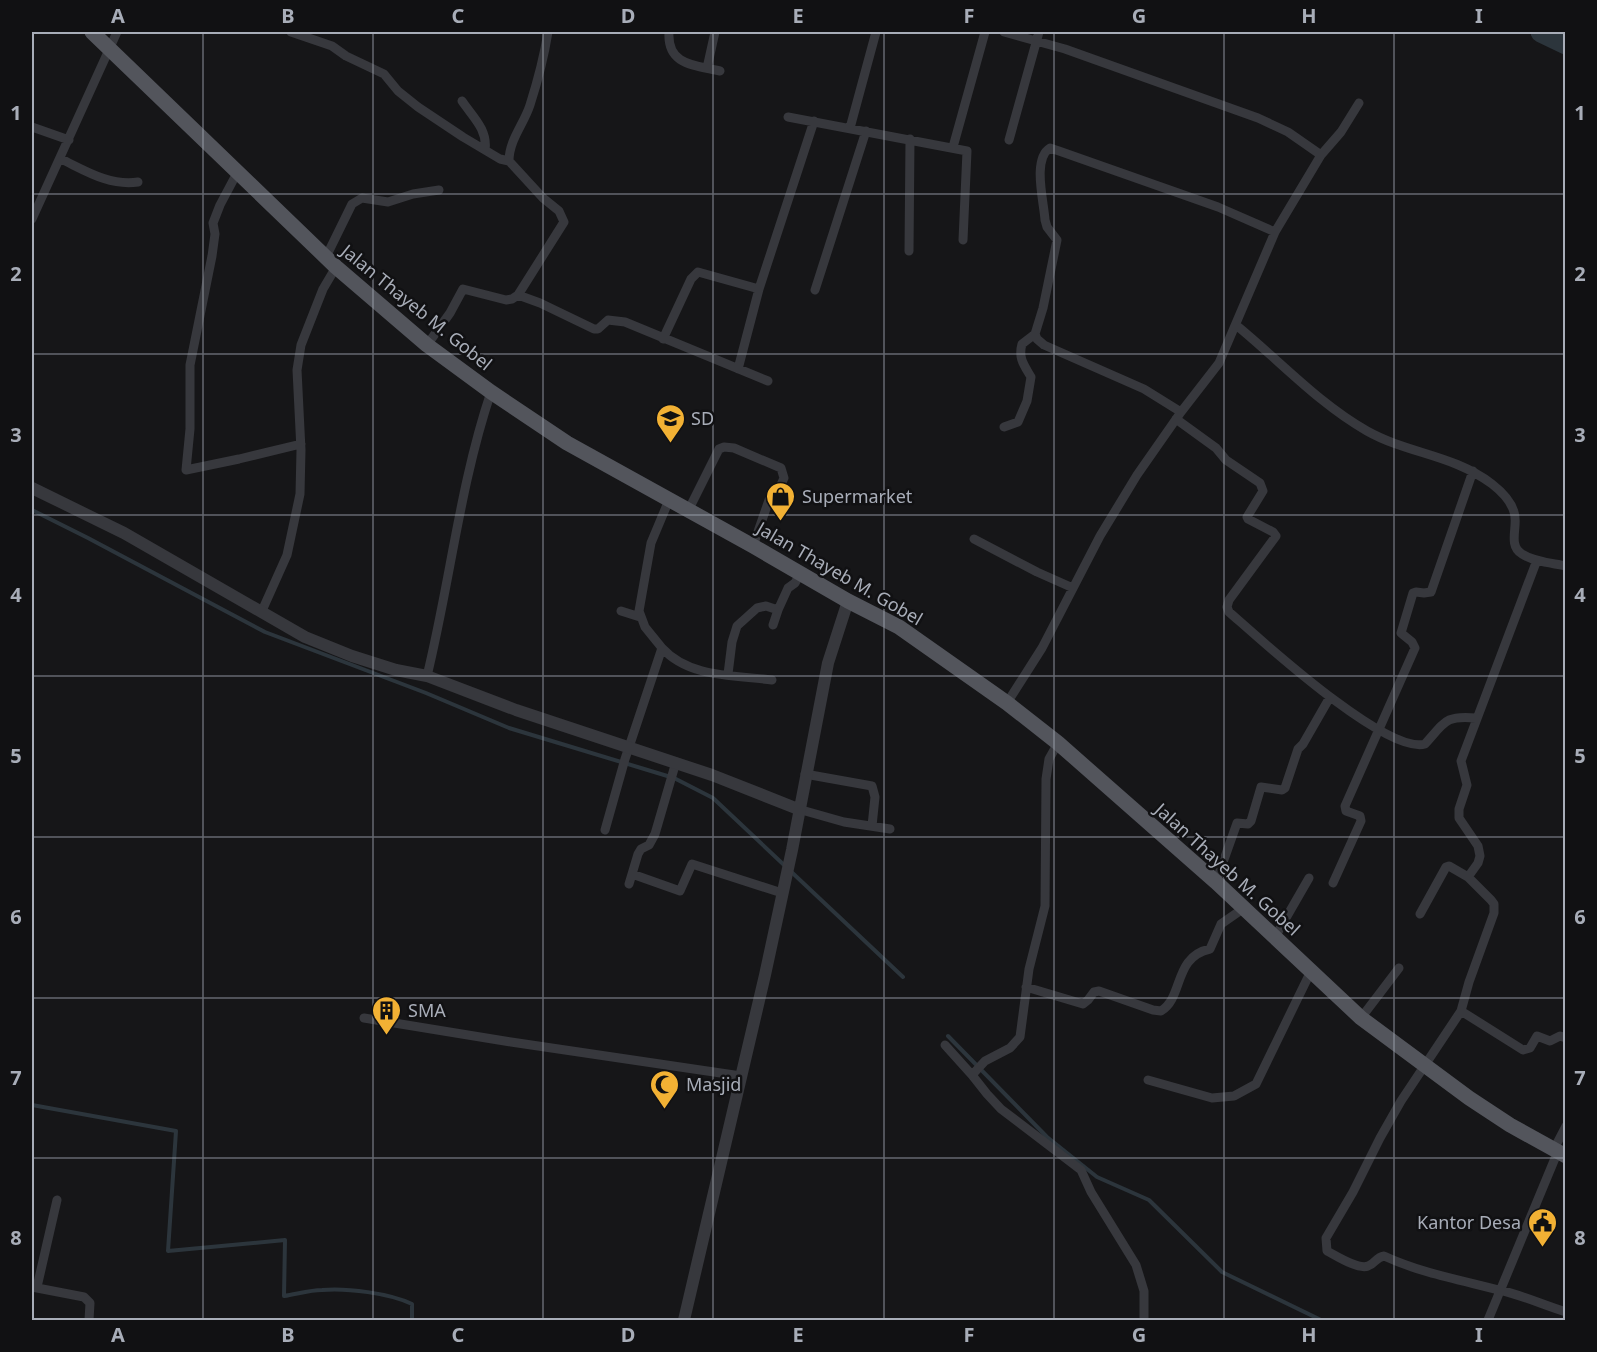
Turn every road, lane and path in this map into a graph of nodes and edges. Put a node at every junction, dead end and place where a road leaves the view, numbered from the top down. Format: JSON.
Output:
{"nodes":[{"id":1,"x":92,"y":32,"type":"edge"},
{"id":2,"x":117,"y":32,"type":"edge"},
{"id":3,"x":291,"y":32,"type":"edge"},
{"id":4,"x":548,"y":32,"type":"edge"},
{"id":5,"x":669,"y":32,"type":"edge"},
{"id":6,"x":715,"y":32,"type":"edge"},
{"id":7,"x":876,"y":32,"type":"edge"},
{"id":8,"x":985,"y":32,"type":"edge"},
{"id":9,"x":1004,"y":32,"type":"edge"},
{"id":10,"x":1038,"y":36,"type":"edge"},
{"id":11,"x":111,"y":49,"type":"junction"},
{"id":12,"x":707,"y":68,"type":"junction"},
{"id":13,"x":720,"y":71,"type":"dead end"},
{"id":14,"x":462,"y":101,"type":"dead end"},
{"id":15,"x":1359,"y":103,"type":"dead end"},
{"id":16,"x":788,"y":117,"type":"dead end"},
{"id":17,"x":814,"y":121,"type":"junction"},
{"id":18,"x":32,"y":127,"type":"edge"},
{"id":19,"x":850,"y":128,"type":"junction"},
{"id":20,"x":866,"y":131,"type":"junction"},
{"id":21,"x":910,"y":139,"type":"junction"},
{"id":22,"x":69,"y":140,"type":"junction"},
{"id":23,"x":1009,"y":140,"type":"dead end"},
{"id":24,"x":953,"y":147,"type":"junction"},
{"id":25,"x":486,"y":150,"type":"junction"},
{"id":26,"x":1321,"y":155,"type":"junction"},
{"id":27,"x":60,"y":159,"type":"junction"},
{"id":28,"x":509,"y":161,"type":"junction"},
{"id":29,"x":237,"y":173,"type":"junction"},
{"id":30,"x":138,"y":182,"type":"dead end"},
{"id":31,"x":439,"y":190,"type":"dead end"},
{"id":32,"x":32,"y":219,"type":"edge"},
{"id":33,"x":1275,"y":232,"type":"junction"},
{"id":34,"x":963,"y":240,"type":"dead end"},
{"id":35,"x":909,"y":251,"type":"dead end"},
{"id":36,"x":331,"y":262,"type":"junction"},
{"id":37,"x":759,"y":289,"type":"junction"},
{"id":38,"x":815,"y":290,"type":"dead end"},
{"id":39,"x":518,"y":295,"type":"junction"},
{"id":40,"x":1236,"y":325,"type":"junction"},
{"id":41,"x":1035,"y":334,"type":"junction"},
{"id":42,"x":663,"y":339,"type":"junction"},
{"id":43,"x":427,"y":345,"type":"junction"},
{"id":44,"x":738,"y":369,"type":"junction"},
{"id":45,"x":768,"y":381,"type":"dead end"},
{"id":46,"x":491,"y":392,"type":"junction"},
{"id":47,"x":1179,"y":415,"type":"junction"},
{"id":48,"x":1005,"y":427,"type":"dead end"},
{"id":49,"x":301,"y":444,"type":"junction"},
{"id":50,"x":1473,"y":471,"type":"junction"},
{"id":51,"x":32,"y":488,"type":"edge"},
{"id":52,"x":669,"y":500,"type":"junction"},
{"id":53,"x":688,"y":510,"type":"junction"},
{"id":54,"x":974,"y":539,"type":"dead end"},
{"id":55,"x":753,"y":546,"type":"junction"},
{"id":56,"x":1537,"y":560,"type":"junction"},
{"id":57,"x":1566,"y":566,"type":"edge"},
{"id":58,"x":800,"y":574,"type":"junction"},
{"id":59,"x":1073,"y":588,"type":"junction"},
{"id":60,"x":848,"y":601,"type":"junction"},
{"id":61,"x":621,"y":610,"type":"dead end"},
{"id":62,"x":778,"y":610,"type":"junction"},
{"id":63,"x":261,"y":613,"type":"junction"},
{"id":64,"x":640,"y":617,"type":"junction"},
{"id":65,"x":773,"y":625,"type":"dead end"},
{"id":66,"x":662,"y":648,"type":"junction"},
{"id":67,"x":728,"y":674,"type":"junction"},
{"id":68,"x":427,"y":676,"type":"junction"},
{"id":69,"x":772,"y":680,"type":"dead end"},
{"id":70,"x":1330,"y":697,"type":"junction"},
{"id":71,"x":1007,"y":703,"type":"junction"},
{"id":72,"x":1476,"y":718,"type":"junction"},
{"id":73,"x":1379,"y":730,"type":"junction"},
{"id":74,"x":1058,"y":743,"type":"junction"},
{"id":75,"x":627,"y":753,"type":"junction"},
{"id":76,"x":676,"y":762,"type":"junction"},
{"id":77,"x":805,"y":774,"type":"junction"},
{"id":78,"x":798,"y":809,"type":"junction"},
{"id":79,"x":872,"y":826,"type":"junction"},
{"id":80,"x":891,"y":829,"type":"dead end"},
{"id":81,"x":605,"y":830,"type":"dead end"},
{"id":82,"x":632,"y":874,"type":"junction"},
{"id":83,"x":1468,"y":877,"type":"junction"},
{"id":84,"x":1309,"y":878,"type":"dead end"},
{"id":85,"x":1216,"y":882,"type":"junction"},
{"id":86,"x":628,"y":884,"type":"dead end"},
{"id":87,"x":1333,"y":884,"type":"dead end"},
{"id":88,"x":782,"y":893,"type":"junction"},
{"id":89,"x":1244,"y":908,"type":"junction"},
{"id":90,"x":1420,"y":914,"type":"dead end"},
{"id":91,"x":1275,"y":937,"type":"junction"},
{"id":92,"x":1399,"y":968,"type":"dead end"},
{"id":93,"x":1311,"y":971,"type":"junction"},
{"id":94,"x":1026,"y":987,"type":"junction"},
{"id":95,"x":1461,"y":1011,"type":"junction"},
{"id":96,"x":364,"y":1018,"type":"dead end"},
{"id":97,"x":1361,"y":1018,"type":"junction"},
{"id":98,"x":1566,"y":1038,"type":"edge"},
{"id":99,"x":945,"y":1045,"type":"dead end"},
{"id":100,"x":1426,"y":1064,"type":"junction"},
{"id":101,"x":978,"y":1068,"type":"junction"},
{"id":102,"x":741,"y":1076,"type":"junction"},
{"id":103,"x":1148,"y":1080,"type":"dead end"},
{"id":104,"x":1566,"y":1125,"type":"edge"},
{"id":105,"x":1559,"y":1152,"type":"edge"},
{"id":106,"x":57,"y":1200,"type":"dead end"},
{"id":107,"x":34,"y":1287,"type":"edge"},
{"id":108,"x":1500,"y":1290,"type":"junction"},
{"id":109,"x":1566,"y":1312,"type":"edge"},
{"id":110,"x":89,"y":1320,"type":"edge"},
{"id":111,"x":684,"y":1320,"type":"edge"},
{"id":112,"x":1144,"y":1320,"type":"edge"},
{"id":113,"x":1488,"y":1320,"type":"edge"}],
"edges":[{"from":1,"to":11,"type":"main road","name":"Jalan Thayeb M. Gobel"},
{"from":2,"to":11,"type":"street"},
{"from":3,"to":25,"type":"street"},
{"from":4,"to":28,"type":"street"},
{"from":5,"to":12,"type":"street"},
{"from":6,"to":12,"type":"street"},
{"from":7,"to":19,"type":"street"},
{"from":8,"to":24,"type":"street"},
{"from":9,"to":10,"type":"street"},
{"from":10,"to":23,"type":"street"},
{"from":10,"to":26,"type":"street"},
{"from":11,"to":22,"type":"street"},
{"from":11,"to":29,"type":"main road","name":"Jalan Thayeb M. Gobel"},
{"from":12,"to":13,"type":"street"},
{"from":14,"to":25,"type":"street"},
{"from":15,"to":26,"type":"street"},
{"from":16,"to":17,"type":"street"},
{"from":17,"to":19,"type":"street"},
{"from":17,"to":37,"type":"street"},
{"from":18,"to":22,"type":"street"},
{"from":19,"to":20,"type":"street"},
{"from":20,"to":21,"type":"street"},
{"from":20,"to":38,"type":"street"},
{"from":21,"to":24,"type":"street"},
{"from":21,"to":35,"type":"street"},
{"from":22,"to":27,"type":"street"},
{"from":24,"to":34,"type":"street"},
{"from":25,"to":28,"type":"street"},
{"from":26,"to":33,"type":"street"},
{"from":27,"to":30,"type":"street"},
{"from":27,"to":32,"type":"street"},
{"from":28,"to":39,"type":"street"},
{"from":29,"to":36,"type":"main road","name":"Jalan Thayeb M. Gobel"},
{"from":29,"to":49,"type":"street"},
{"from":31,"to":36,"type":"street"},
{"from":33,"to":40,"type":"street"},
{"from":33,"to":41,"type":"street"},
{"from":36,"to":43,"type":"main road","name":"Jalan Thayeb M. Gobel"},
{"from":36,"to":49,"type":"street"},
{"from":37,"to":42,"type":"street"},
{"from":37,"to":44,"type":"street"},
{"from":39,"to":42,"type":"street"},
{"from":39,"to":43,"type":"street"},
{"from":40,"to":47,"type":"street"},
{"from":40,"to":50,"type":"street"},
{"from":41,"to":47,"type":"street"},
{"from":41,"to":48,"type":"street"},
{"from":42,"to":44,"type":"street"},
{"from":43,"to":46,"type":"main road","name":"Jalan Thayeb M. Gobel"},
{"from":44,"to":45,"type":"street"},
{"from":46,"to":52,"type":"main road","name":"Jalan Thayeb M. Gobel"},
{"from":46,"to":68,"type":"street"},
{"from":47,"to":59,"type":"street"},
{"from":47,"to":70,"type":"street"},
{"from":49,"to":63,"type":"street"},
{"from":50,"to":56,"type":"street"},
{"from":50,"to":73,"type":"street"},
{"from":51,"to":63,"type":"street"},
{"from":52,"to":53,"type":"main road","name":"Jalan Thayeb M. Gobel"},
{"from":52,"to":64,"type":"street"},
{"from":53,"to":55,"type":"main road","name":"Jalan Thayeb M. Gobel"},
{"from":53,"to":55,"type":"street"},
{"from":54,"to":59,"type":"street"},
{"from":55,"to":58,"type":"main road","name":"Jalan Thayeb M. Gobel"},
{"from":56,"to":57,"type":"street"},
{"from":56,"to":72,"type":"street"},
{"from":58,"to":60,"type":"main road","name":"Jalan Thayeb M. Gobel"},
{"from":58,"to":62,"type":"street"},
{"from":59,"to":71,"type":"street"},
{"from":60,"to":71,"type":"main road","name":"Jalan Thayeb M. Gobel"},
{"from":60,"to":77,"type":"street"},
{"from":61,"to":64,"type":"street"},
{"from":62,"to":65,"type":"street"},
{"from":62,"to":67,"type":"street"},
{"from":63,"to":68,"type":"street"},
{"from":64,"to":66,"type":"street"},
{"from":66,"to":67,"type":"street"},
{"from":66,"to":75,"type":"street"},
{"from":67,"to":69,"type":"street"},
{"from":68,"to":75,"type":"street"},
{"from":70,"to":73,"type":"street"},
{"from":70,"to":85,"type":"street"},
{"from":71,"to":74,"type":"main road","name":"Jalan Thayeb M. Gobel"},
{"from":72,"to":73,"type":"street"},
{"from":72,"to":83,"type":"street"},
{"from":73,"to":87,"type":"street"},
{"from":74,"to":85,"type":"main road","name":"Jalan Thayeb M. Gobel"},
{"from":74,"to":94,"type":"street"},
{"from":75,"to":76,"type":"street"},
{"from":75,"to":81,"type":"street"},
{"from":76,"to":78,"type":"street"},
{"from":76,"to":82,"type":"street"},
{"from":77,"to":78,"type":"street"},
{"from":77,"to":79,"type":"street"},
{"from":78,"to":79,"type":"street"},
{"from":78,"to":88,"type":"street"},
{"from":79,"to":80,"type":"street"},
{"from":82,"to":86,"type":"street"},
{"from":82,"to":88,"type":"street"},
{"from":83,"to":90,"type":"street"},
{"from":83,"to":95,"type":"street"},
{"from":84,"to":91,"type":"street"},
{"from":85,"to":89,"type":"main road","name":"Jalan Thayeb M. Gobel"},
{"from":88,"to":102,"type":"street"},
{"from":89,"to":91,"type":"main road","name":"Jalan Thayeb M. Gobel"},
{"from":89,"to":94,"type":"street"},
{"from":91,"to":93,"type":"main road","name":"Jalan Thayeb M. Gobel"},
{"from":92,"to":97,"type":"street"},
{"from":93,"to":97,"type":"main road","name":"Jalan Thayeb M. Gobel"},
{"from":93,"to":103,"type":"street"},
{"from":94,"to":101,"type":"street"},
{"from":95,"to":98,"type":"street"},
{"from":95,"to":100,"type":"street"},
{"from":96,"to":102,"type":"street"},
{"from":97,"to":100,"type":"main road","name":"Jalan Thayeb M. Gobel"},
{"from":99,"to":101,"type":"street"},
{"from":100,"to":105,"type":"main road","name":"Jalan Thayeb M. Gobel"},
{"from":100,"to":108,"type":"street"},
{"from":101,"to":112,"type":"street"},
{"from":102,"to":111,"type":"street"},
{"from":104,"to":105,"type":"street"},
{"from":105,"to":108,"type":"street"},
{"from":106,"to":107,"type":"street"},
{"from":107,"to":110,"type":"street"},
{"from":108,"to":109,"type":"street"},
{"from":108,"to":113,"type":"street"}]}
